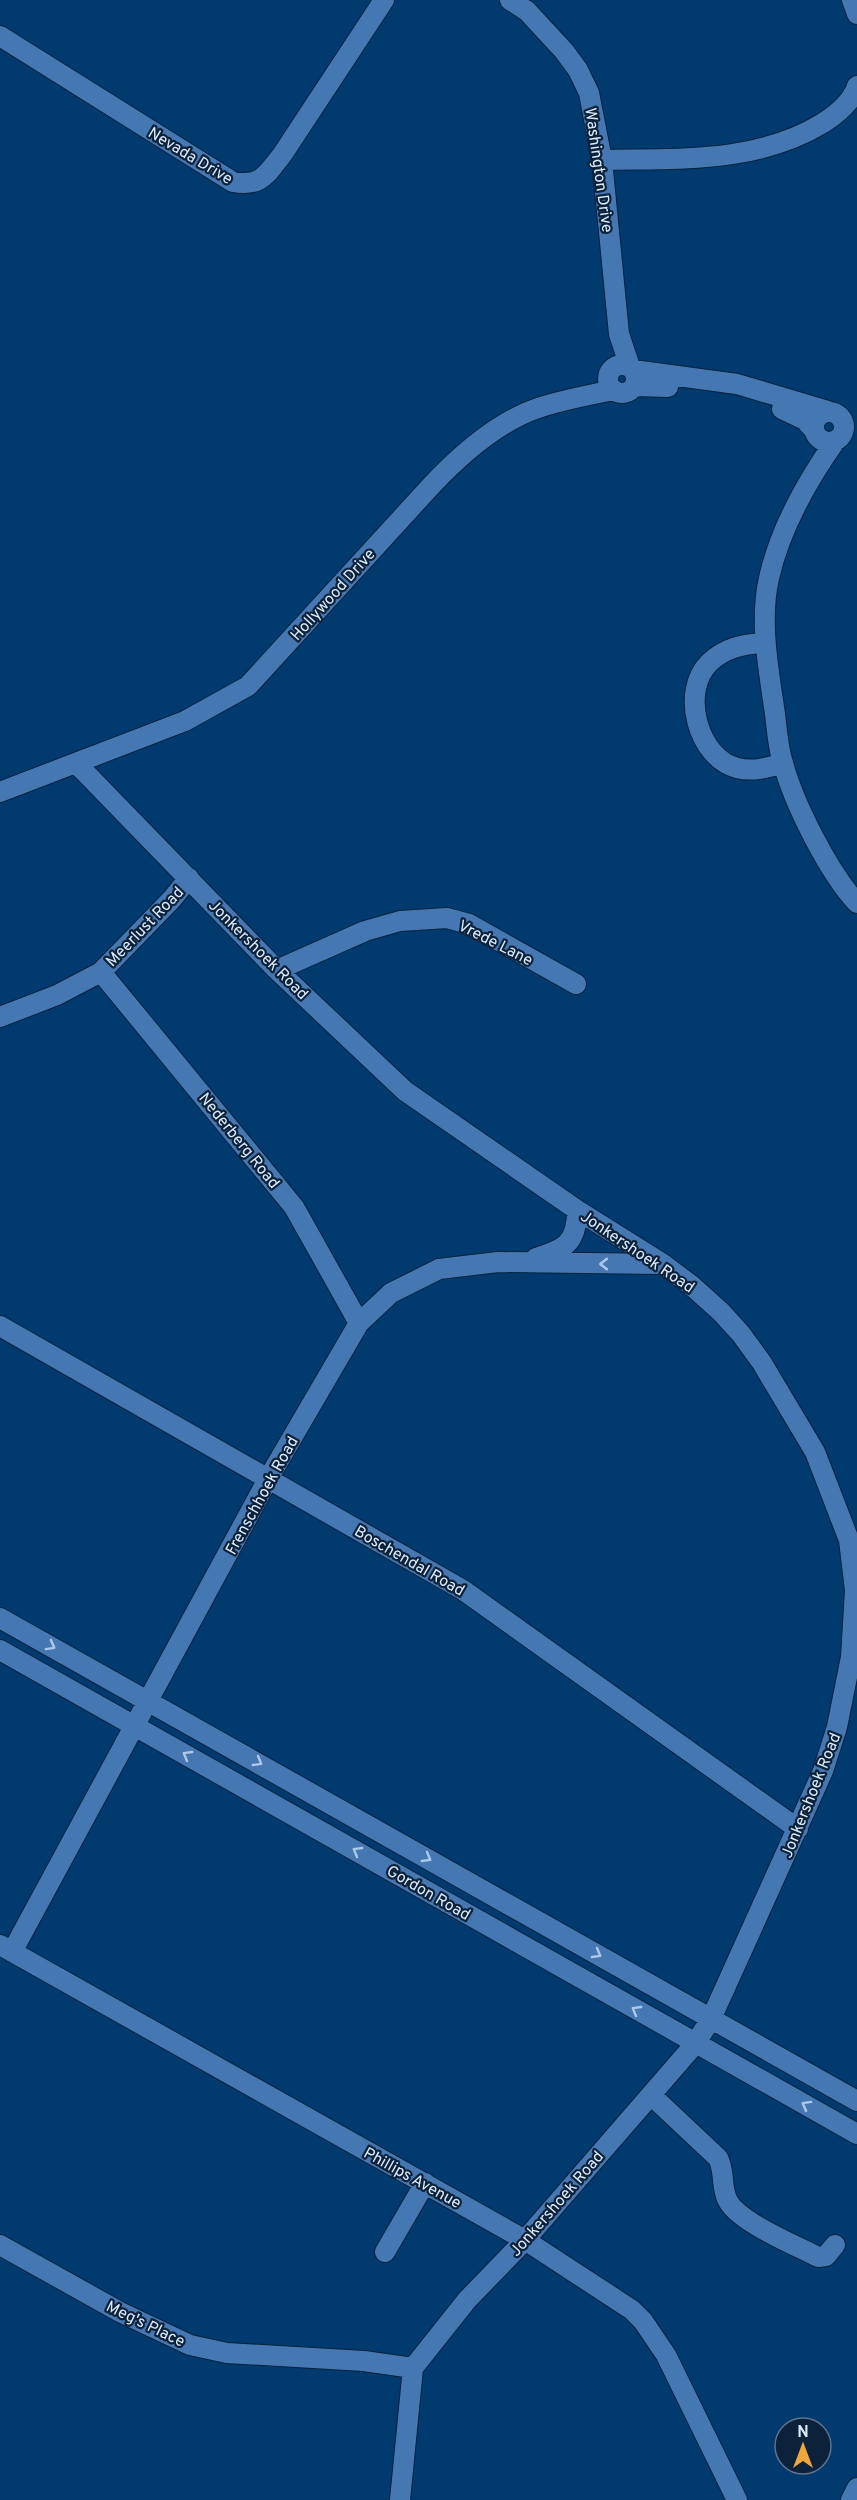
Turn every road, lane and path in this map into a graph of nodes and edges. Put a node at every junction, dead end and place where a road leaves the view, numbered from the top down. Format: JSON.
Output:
{"nodes":[{"id":1,"x":384,"y":0,"type":"edge"},
{"id":2,"x":510,"y":0,"type":"edge"},
{"id":3,"x":852,"y":0,"type":"edge"},
{"id":4,"x":857,"y":14,"type":"edge"},
{"id":5,"x":0,"y":36,"type":"edge"},
{"id":6,"x":857,"y":86,"type":"edge"},
{"id":7,"x":602,"y":160,"type":"junction"},
{"id":8,"x":622,"y":376,"type":"junction"},
{"id":9,"x":843,"y":426,"type":"edge"},
{"id":10,"x":816,"y":433,"type":"junction"},
{"id":11,"x":817,"y":468,"type":"junction"},
{"id":12,"x":764,"y":644,"type":"junction"},
{"id":13,"x":76,"y":763,"type":"junction"},
{"id":14,"x":782,"y":763,"type":"junction"},
{"id":15,"x":0,"y":792,"type":"edge"},
{"id":16,"x":189,"y":878,"type":"junction"},
{"id":17,"x":857,"y":903,"type":"edge"},
{"id":18,"x":277,"y":970,"type":"junction"},
{"id":19,"x":101,"y":972,"type":"junction"},
{"id":20,"x":576,"y":984,"type":"dead end"},
{"id":21,"x":0,"y":1017,"type":"edge"},
{"id":22,"x":577,"y":1210,"type":"junction"},
{"id":23,"x":519,"y":1263,"type":"junction"},
{"id":24,"x":663,"y":1264,"type":"junction"},
{"id":25,"x":359,"y":1323,"type":"junction"},
{"id":26,"x":0,"y":1326,"type":"edge"},
{"id":27,"x":268,"y":1479,"type":"junction"},
{"id":28,"x":0,"y":1618,"type":"edge"},
{"id":29,"x":0,"y":1650,"type":"edge"},
{"id":30,"x":150,"y":1701,"type":"junction"},
{"id":31,"x":135,"y":1725,"type":"junction"},
{"id":32,"x":798,"y":1829,"type":"junction"},
{"id":33,"x":6,"y":1948,"type":"edge"},
{"id":34,"x":711,"y":2019,"type":"junction"},
{"id":35,"x":695,"y":2044,"type":"junction"},
{"id":36,"x":651,"y":2095,"type":"junction"},
{"id":37,"x":857,"y":2101,"type":"edge"},
{"id":38,"x":857,"y":2134,"type":"edge"},
{"id":39,"x":424,"y":2183,"type":"junction"},
{"id":40,"x":525,"y":2240,"type":"junction"},
{"id":41,"x":835,"y":2245,"type":"dead end"},
{"id":42,"x":0,"y":2246,"type":"edge"},
{"id":43,"x":385,"y":2252,"type":"dead end"},
{"id":44,"x":413,"y":2368,"type":"junction"},
{"id":45,"x":857,"y":2488,"type":"edge"},
{"id":46,"x":400,"y":2500,"type":"edge"},
{"id":47,"x":737,"y":2500,"type":"edge"},
{"id":48,"x":851,"y":2500,"type":"edge"}],
"edges":[{"from":1,"to":5,"type":"street","name":"Nevada Drive"},
{"from":2,"to":7,"type":"street","name":"Washington Drive"},
{"from":3,"to":4,"type":"street"},
{"from":6,"to":7,"type":"street"},
{"from":7,"to":8,"type":"street","name":"Washington Drive"},
{"from":8,"to":9,"type":"street","name":"Hollywood Drive"},
{"from":8,"to":10,"type":"street","name":"Hollywood Drive"},
{"from":8,"to":13,"type":"street","name":"Hollywood Drive"},
{"from":9,"to":10,"type":"street"},
{"from":9,"to":10,"type":"street"},
{"from":9,"to":11,"type":"street"},
{"from":10,"to":11,"type":"street"},
{"from":11,"to":12,"type":"street"},
{"from":12,"to":14,"type":"street"},
{"from":12,"to":14,"type":"street"},
{"from":13,"to":15,"type":"street","name":"Hollywood Drive"},
{"from":13,"to":16,"type":"street","name":"Jonkershoek Road"},
{"from":14,"to":17,"type":"street"},
{"from":16,"to":18,"type":"street","name":"Jonkershoek Road"},
{"from":16,"to":19,"type":"street","name":"Meerlust Road"},
{"from":18,"to":20,"type":"street","name":"Vrede Lane"},
{"from":18,"to":22,"type":"street","name":"Jonkershoek Road"},
{"from":19,"to":21,"type":"street","name":"Meerlust Road"},
{"from":19,"to":25,"type":"street","name":"Nederberg Road"},
{"from":22,"to":23,"type":"street"},
{"from":22,"to":24,"type":"street","name":"Jonkershoek Road"},
{"from":24,"to":23,"type":"street","name":"Frenschhoek Road","one_way":true},
{"from":23,"to":25,"type":"street","name":"Frenschhoek Road"},
{"from":24,"to":32,"type":"street","name":"Jonkershoek Road"},
{"from":25,"to":27,"type":"street","name":"Frenschhoek Road"},
{"from":26,"to":27,"type":"street","name":"Boschendal Road"},
{"from":27,"to":30,"type":"street","name":"Frenschhoek Road"},
{"from":27,"to":32,"type":"street","name":"Boschendal Road"},
{"from":28,"to":30,"type":"street","name":"Gordon Road","one_way":true},
{"from":29,"to":31,"type":"street","name":"Gordon Road"},
{"from":30,"to":31,"type":"street","name":"Frenschhoek Road"},
{"from":30,"to":34,"type":"street","name":"Gordon Road","one_way":true},
{"from":31,"to":33,"type":"street","name":"Frenschhoek Road"},
{"from":35,"to":31,"type":"street","name":"Gordon Road","one_way":true},
{"from":32,"to":34,"type":"street","name":"Jonkershoek Road"},
{"from":33,"to":39,"type":"street","name":"Phillips Avenue"},
{"from":34,"to":35,"type":"street","name":"Jonkershoek Road"},
{"from":34,"to":37,"type":"street","name":"Gordon Road"},
{"from":35,"to":36,"type":"street","name":"Jonkershoek Road"},
{"from":38,"to":35,"type":"street","name":"Gordon Road","one_way":true},
{"from":36,"to":40,"type":"street","name":"Jonkershoek Road"},
{"from":36,"to":41,"type":"street"},
{"from":39,"to":40,"type":"street","name":"Phillips Avenue"},
{"from":39,"to":43,"type":"street"},
{"from":40,"to":44,"type":"street","name":"Jonkershoek Road"},
{"from":40,"to":47,"type":"street","name":"Phillips Avenue"},
{"from":42,"to":44,"type":"street","name":"Meg's Place"},
{"from":44,"to":46,"type":"street"},
{"from":45,"to":48,"type":"street"}]}
